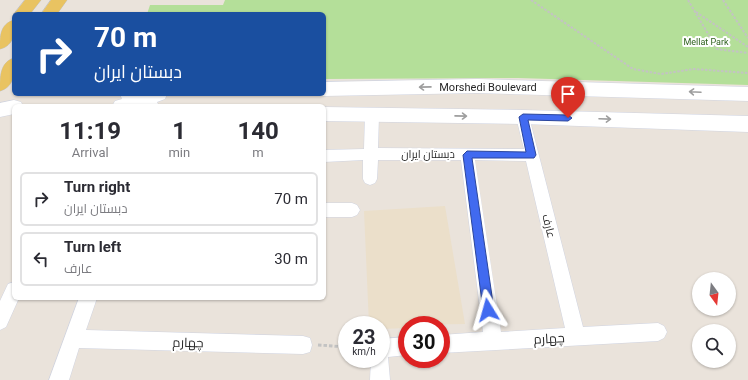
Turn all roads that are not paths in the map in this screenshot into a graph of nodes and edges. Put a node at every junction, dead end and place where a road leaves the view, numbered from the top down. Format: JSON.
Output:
{"nodes":[{"id":1,"x":33,"y":0,"type":"edge"},
{"id":2,"x":59,"y":0,"type":"edge"},
{"id":3,"x":24,"y":12,"type":"edge"},
{"id":4,"x":50,"y":12,"type":"edge"},
{"id":5,"x":12,"y":28,"type":"edge"},
{"id":6,"x":0,"y":43,"type":"edge"},
{"id":7,"x":12,"y":67,"type":"edge"},
{"id":8,"x":0,"y":84,"type":"edge"},
{"id":9,"x":326,"y":89,"type":"edge"},
{"id":10,"x":724,"y":93,"type":"junction"},
{"id":11,"x":748,"y":94,"type":"edge"},
{"id":12,"x":134,"y":96,"type":"edge"},
{"id":13,"x":153,"y":96,"type":"edge"},
{"id":14,"x":748,"y":101,"type":"edge"},
{"id":15,"x":128,"y":104,"type":"edge"},
{"id":16,"x":148,"y":104,"type":"edge"},
{"id":17,"x":12,"y":107,"type":"edge"},
{"id":18,"x":0,"y":110,"type":"edge"},
{"id":19,"x":326,"y":114,"type":"edge"},
{"id":20,"x":372,"y":115,"type":"junction"},
{"id":21,"x":523,"y":117,"type":"junction"},
{"id":22,"x":743,"y":121,"type":"edge"},
{"id":23,"x":371,"y":154,"type":"junction"},
{"id":24,"x":467,"y":155,"type":"junction"},
{"id":25,"x":531,"y":155,"type":"junction"},
{"id":26,"x":326,"y":156,"type":"edge"},
{"id":27,"x":370,"y":179,"type":"dead end"},
{"id":28,"x":326,"y":210,"type":"edge"},
{"id":29,"x":352,"y":210,"type":"dead end"},
{"id":30,"x":12,"y":294,"type":"edge"},
{"id":31,"x":87,"y":300,"type":"edge"},
{"id":32,"x":0,"y":321,"type":"edge"},
{"id":33,"x":658,"y":332,"type":"dead end"},
{"id":34,"x":576,"y":336,"type":"junction"},
{"id":35,"x":74,"y":339,"type":"junction"},
{"id":36,"x":493,"y":341,"type":"junction"},
{"id":37,"x":450,"y":343,"type":"edge"},
{"id":38,"x":303,"y":345,"type":"road end"},
{"id":39,"x":380,"y":368,"type":"edge"},
{"id":40,"x":59,"y":380,"type":"edge"},
{"id":41,"x":380,"y":380,"type":"edge"}],
"edges":[{"from":1,"to":3,"type":"main road"},
{"from":2,"to":4,"type":"main road"},
{"from":5,"to":6,"type":"main road"},
{"from":7,"to":8,"type":"main road"},
{"from":10,"to":9,"type":"main road","name":"Morshedi Boulevard","one_way":true},
{"from":10,"to":11,"type":"main road","name":"Morshedi Boulevard"},
{"from":10,"to":14,"type":"main road"},
{"from":12,"to":15,"type":"main road"},
{"from":13,"to":16,"type":"main road"},
{"from":17,"to":18,"type":"main road"},
{"from":19,"to":20,"type":"main road"},
{"from":20,"to":21,"type":"main road","one_way":true},
{"from":20,"to":23,"type":"street"},
{"from":21,"to":22,"type":"main road","one_way":true},
{"from":21,"to":25,"type":"street","name":"عارف"},
{"from":23,"to":24,"type":"street","name":"دبستان ایران"},
{"from":23,"to":26,"type":"street","name":"دبستان ایران"},
{"from":23,"to":27,"type":"street"},
{"from":24,"to":25,"type":"street","name":"دبستان ایران"},
{"from":24,"to":36,"type":"street"},
{"from":25,"to":34,"type":"street","name":"عارف"},
{"from":28,"to":29,"type":"street"},
{"from":30,"to":32,"type":"street"},
{"from":31,"to":35,"type":"street"},
{"from":33,"to":34,"type":"street","name":"چهارم"},
{"from":34,"to":36,"type":"street","name":"چهارم"},
{"from":35,"to":38,"type":"street","name":"چهارم"},
{"from":35,"to":40,"type":"street"},
{"from":36,"to":37,"type":"street","name":"چهارم"},
{"from":39,"to":41,"type":"street"}]}
